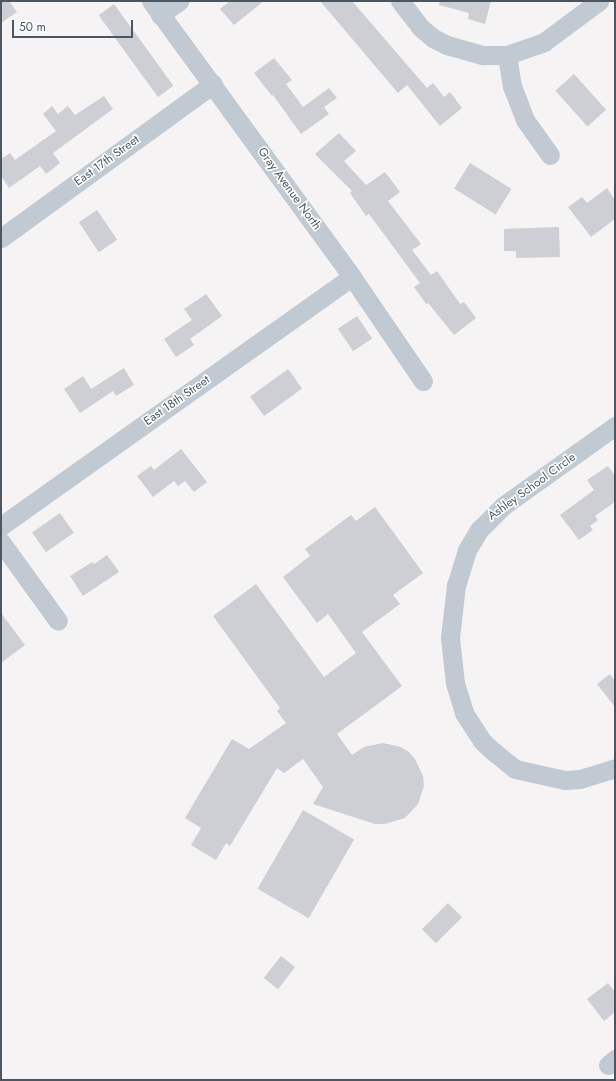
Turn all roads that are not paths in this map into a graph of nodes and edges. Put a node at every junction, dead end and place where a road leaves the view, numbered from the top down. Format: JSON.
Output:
{"nodes":[{"id":1,"x":179,"y":1,"type":"edge"},
{"id":2,"x":400,"y":1,"type":"edge"},
{"id":3,"x":599,"y":1,"type":"edge"},
{"id":4,"x":156,"y":8,"type":"edge"},
{"id":5,"x":507,"y":55,"type":"junction"},
{"id":6,"x":213,"y":84,"type":"junction"},
{"id":7,"x":550,"y":155,"type":"dead end"},
{"id":8,"x":1,"y":238,"type":"edge"},
{"id":9,"x":352,"y":277,"type":"junction"},
{"id":10,"x":423,"y":381,"type":"dead end"},
{"id":11,"x":615,"y":426,"type":"edge"},
{"id":12,"x":1,"y":526,"type":"edge"},
{"id":13,"x":1,"y":542,"type":"edge"},
{"id":14,"x":58,"y":621,"type":"dead end"},
{"id":15,"x":615,"y":768,"type":"edge"}],
"edges":[{"from":1,"to":4,"type":"street"},
{"from":2,"to":5,"type":"street"},
{"from":3,"to":5,"type":"street"},
{"from":4,"to":6,"type":"street","name":"Gray Avenue North"},
{"from":5,"to":7,"type":"street"},
{"from":6,"to":8,"type":"street","name":"East 17th Street"},
{"from":6,"to":9,"type":"street","name":"Gray Avenue North"},
{"from":9,"to":10,"type":"street","name":"Gray Avenue North"},
{"from":9,"to":12,"type":"street","name":"East 18th Street"},
{"from":11,"to":15,"type":"street","name":"Ashley School Circle"},
{"from":13,"to":14,"type":"street"}]}
